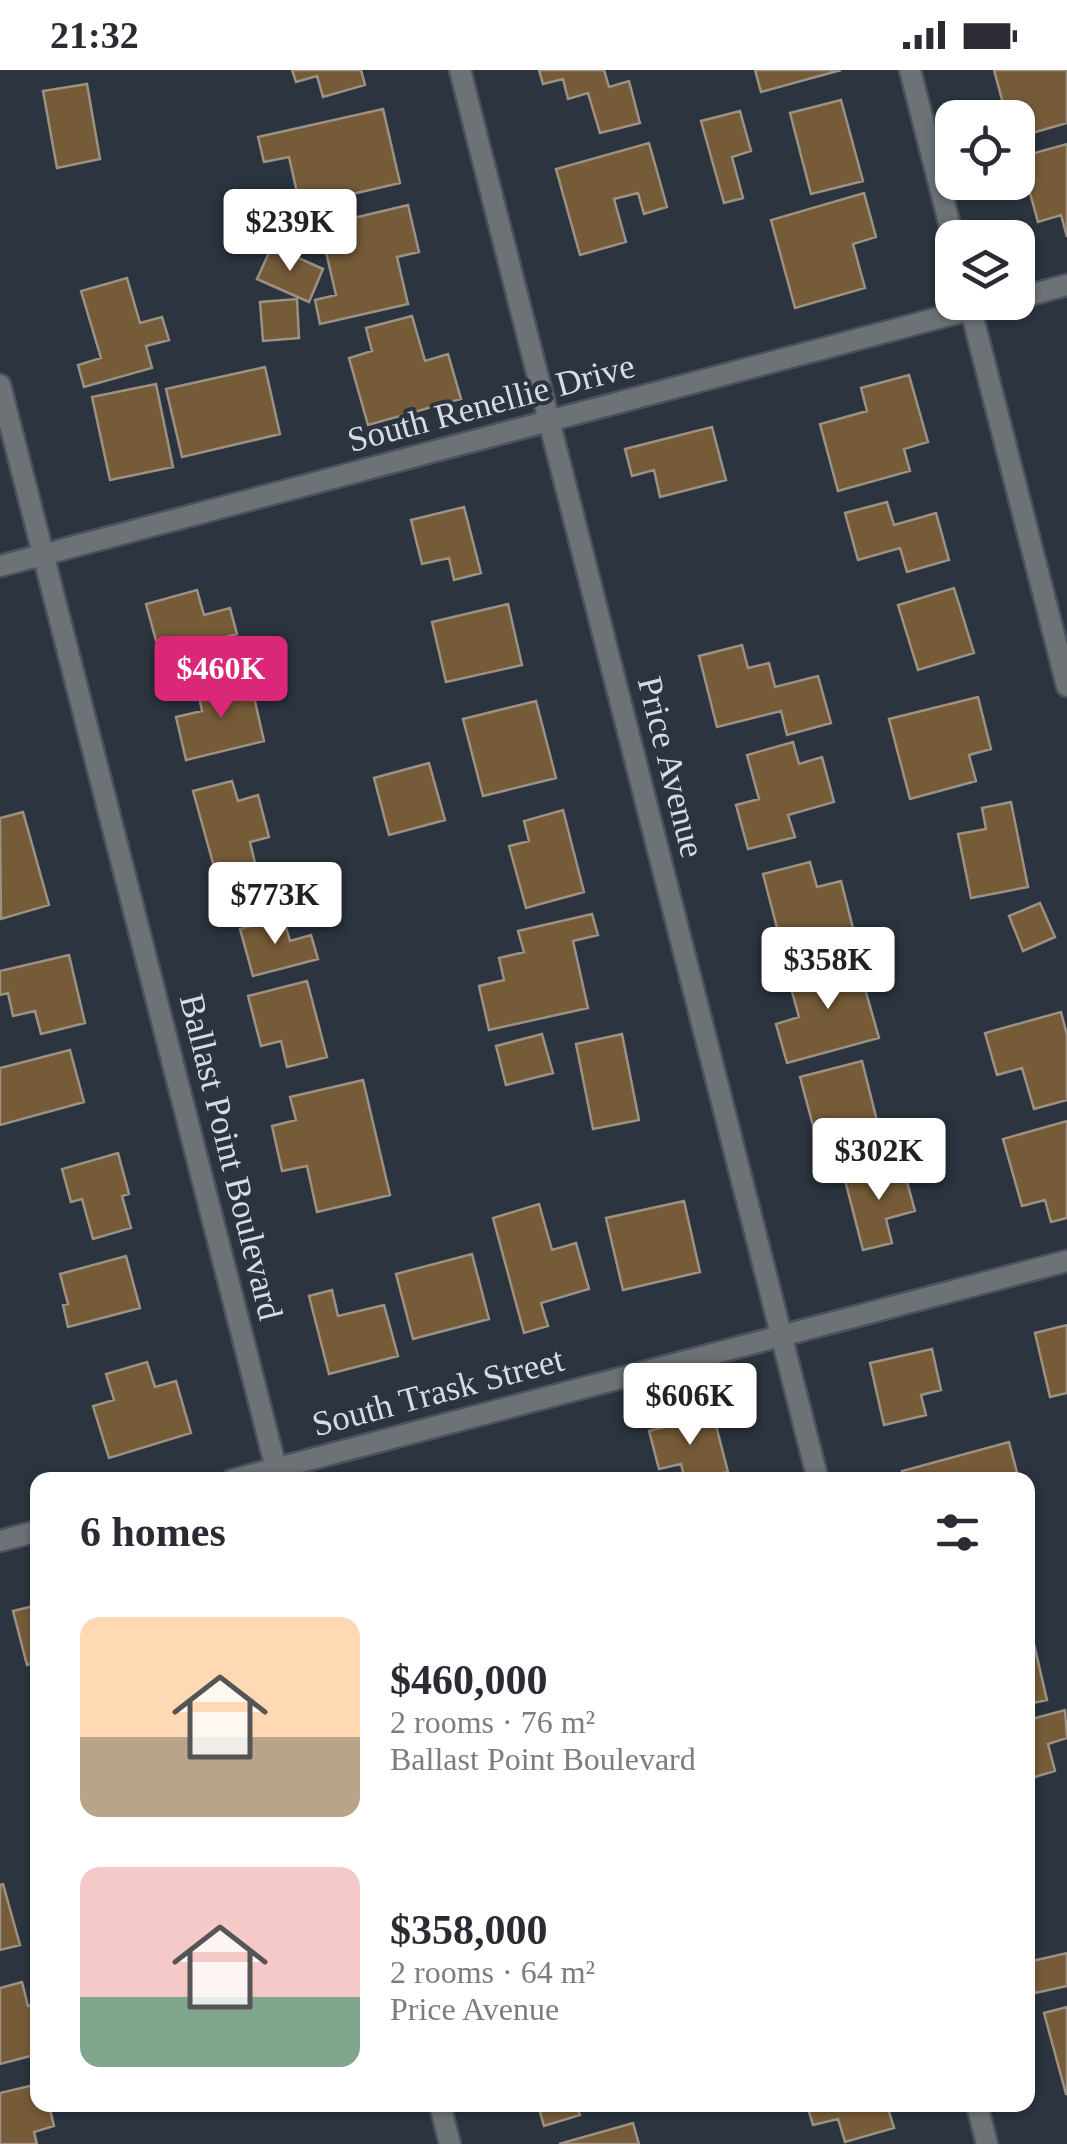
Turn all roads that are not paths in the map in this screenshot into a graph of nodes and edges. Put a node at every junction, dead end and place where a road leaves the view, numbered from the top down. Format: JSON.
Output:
{"nodes":[{"id":1,"x":460,"y":70,"type":"edge"},
{"id":2,"x":910,"y":70,"type":"edge"},
{"id":3,"x":948,"y":220,"type":"edge"},
{"id":4,"x":1067,"y":285,"type":"edge"},
{"id":5,"x":1035,"y":293,"type":"edge"},
{"id":6,"x":935,"y":316,"type":"edge"},
{"id":7,"x":974,"y":320,"type":"edge"},
{"id":8,"x":0,"y":385,"type":"edge"},
{"id":9,"x":550,"y":421,"type":"junction"},
{"id":10,"x":44,"y":554,"type":"junction"},
{"id":11,"x":0,"y":566,"type":"edge"},
{"id":12,"x":1067,"y":686,"type":"edge"},
{"id":13,"x":1067,"y":1261,"type":"edge"},
{"id":14,"x":782,"y":1336,"type":"junction"},
{"id":15,"x":277,"y":1472,"type":"edge"},
{"id":16,"x":285,"y":1472,"type":"edge"},
{"id":17,"x":816,"y":1472,"type":"edge"},
{"id":18,"x":30,"y":1533,"type":"edge"},
{"id":19,"x":0,"y":1541,"type":"edge"},
{"id":20,"x":442,"y":2112,"type":"edge"},
{"id":21,"x":980,"y":2112,"type":"edge"},
{"id":22,"x":450,"y":2144,"type":"edge"},
{"id":23,"x":988,"y":2144,"type":"edge"}],
"edges":[{"from":1,"to":9,"type":"street","name":"Price Avenue"},
{"from":2,"to":3,"type":"street"},
{"from":4,"to":5,"type":"street"},
{"from":6,"to":9,"type":"street","name":"South Renellie Drive"},
{"from":7,"to":12,"type":"street"},
{"from":8,"to":10,"type":"street","name":"Ballast Point Boulevard"},
{"from":9,"to":10,"type":"street","name":"South Renellie Drive"},
{"from":9,"to":14,"type":"street","name":"Price Avenue"},
{"from":10,"to":11,"type":"street","name":"South Renellie Drive"},
{"from":10,"to":15,"type":"street","name":"Ballast Point Boulevard"},
{"from":13,"to":14,"type":"street","name":"South Trask Street"},
{"from":14,"to":16,"type":"street","name":"South Trask Street"},
{"from":14,"to":17,"type":"street","name":"Price Avenue"},
{"from":18,"to":19,"type":"street"},
{"from":20,"to":22,"type":"street"},
{"from":21,"to":23,"type":"street"}]}
